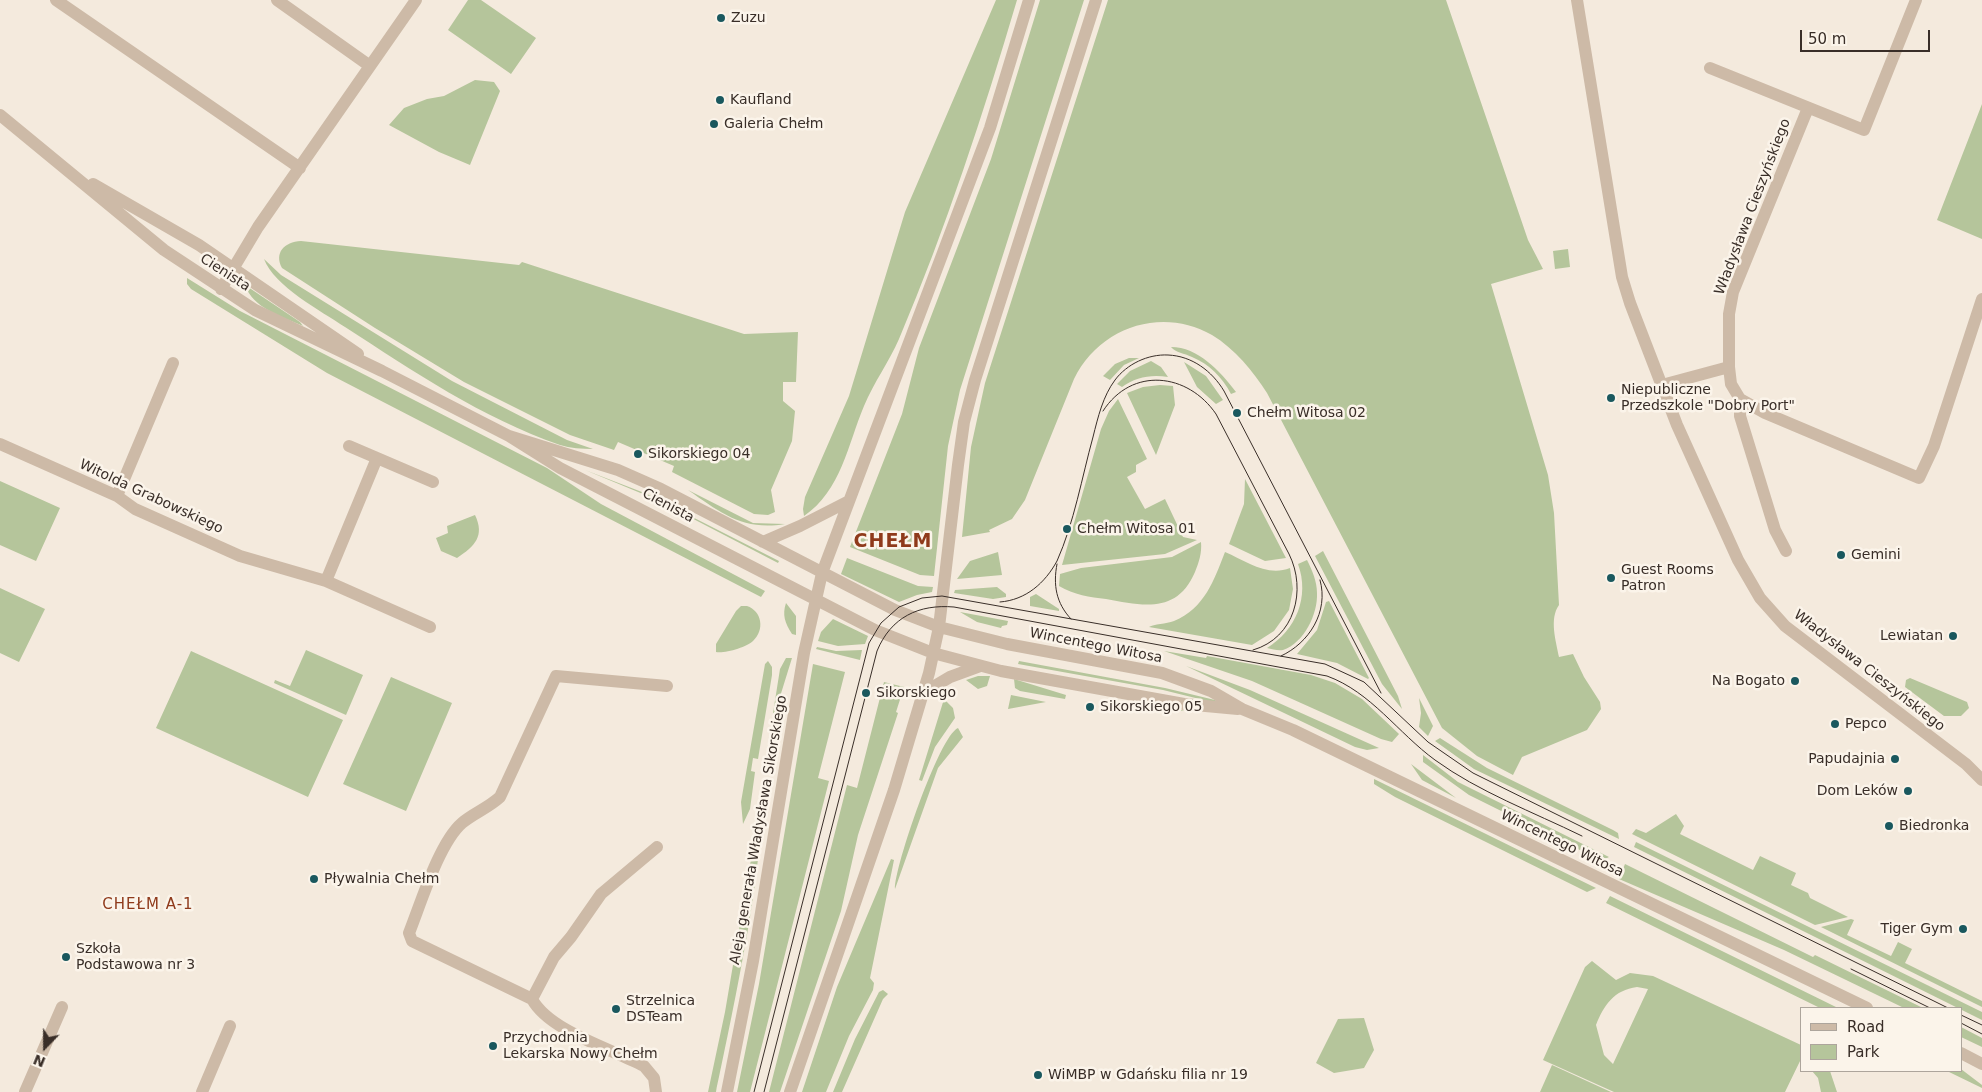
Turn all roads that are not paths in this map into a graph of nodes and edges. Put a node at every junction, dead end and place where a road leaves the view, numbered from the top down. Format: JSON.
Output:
{"nodes":[{"id":1,"x":56,"y":0,"type":"edge"},
{"id":2,"x":277,"y":0,"type":"edge"},
{"id":3,"x":416,"y":0,"type":"edge"},
{"id":4,"x":1028,"y":0,"type":"edge"},
{"id":5,"x":1096,"y":0,"type":"edge"},
{"id":6,"x":1577,"y":0,"type":"edge"},
{"id":7,"x":1916,"y":0,"type":"edge"},
{"id":8,"x":370,"y":66,"type":"junction"},
{"id":9,"x":1710,"y":68,"type":"dead end"},
{"id":10,"x":1808,"y":108,"type":"junction"},
{"id":11,"x":0,"y":115,"type":"edge"},
{"id":12,"x":300,"y":168,"type":"junction"},
{"id":13,"x":70,"y":170,"type":"junction"},
{"id":14,"x":233,"y":268,"type":"junction"},
{"id":15,"x":221,"y":289,"type":"junction"},
{"id":16,"x":1982,"y":299,"type":"edge"},
{"id":17,"x":173,"y":363,"type":"dead end"},
{"id":18,"x":1729,"y":367,"type":"junction"},
{"id":19,"x":382,"y":371,"type":"junction"},
{"id":20,"x":1662,"y":385,"type":"junction"},
{"id":21,"x":1740,"y":399,"type":"junction"},
{"id":22,"x":509,"y":436,"type":"junction"},
{"id":23,"x":0,"y":444,"type":"edge"},
{"id":24,"x":349,"y":446,"type":"dead end"},
{"id":25,"x":377,"y":458,"type":"junction"},
{"id":26,"x":433,"y":482,"type":"dead end"},
{"id":27,"x":117,"y":496,"type":"junction"},
{"id":28,"x":847,"y":502,"type":"junction"},
{"id":29,"x":763,"y":542,"type":"junction"},
{"id":30,"x":1786,"y":550,"type":"dead end"},
{"id":31,"x":822,"y":573,"type":"junction"},
{"id":32,"x":326,"y":580,"type":"junction"},
{"id":33,"x":815,"y":600,"type":"junction"},
{"id":34,"x":430,"y":627,"type":"dead end"},
{"id":35,"x":939,"y":627,"type":"junction"},
{"id":36,"x":933,"y":652,"type":"junction"},
{"id":37,"x":980,"y":666,"type":"junction"},
{"id":38,"x":667,"y":686,"type":"dead end"},
{"id":39,"x":923,"y":693,"type":"junction"},
{"id":40,"x":1242,"y":709,"type":"junction"},
{"id":41,"x":1982,"y":780,"type":"edge"},
{"id":42,"x":657,"y":848,"type":"dead end"},
{"id":43,"x":532,"y":999,"type":"junction"},
{"id":44,"x":62,"y":1007,"type":"dead end"},
{"id":45,"x":1865,"y":1007,"type":"edge"},
{"id":46,"x":230,"y":1026,"type":"dead end"},
{"id":47,"x":1962,"y":1054,"type":"edge"},
{"id":48,"x":1982,"y":1064,"type":"edge"},
{"id":49,"x":25,"y":1092,"type":"edge"},
{"id":50,"x":202,"y":1092,"type":"edge"},
{"id":51,"x":656,"y":1092,"type":"edge"},
{"id":52,"x":727,"y":1092,"type":"edge"},
{"id":53,"x":790,"y":1092,"type":"edge"}],
"edges":[{"from":1,"to":12,"type":"street"},
{"from":2,"to":8,"type":"street"},
{"from":3,"to":8,"type":"street"},
{"from":4,"to":28,"type":"street","name":"Aleja generała Władysława Sikorskiego"},
{"from":5,"to":35,"type":"street"},
{"from":6,"to":20,"type":"street","name":"Władysława Cieszyńskiego"},
{"from":7,"to":10,"type":"street","name":"Władysława Cieszyńskiego"},
{"from":8,"to":12,"type":"street"},
{"from":9,"to":10,"type":"street"},
{"from":10,"to":18,"type":"street","name":"Władysława Cieszyńskiego"},
{"from":11,"to":13,"type":"street","name":"Cienista"},
{"from":12,"to":14,"type":"street"},
{"from":13,"to":14,"type":"street","name":"Cienista"},
{"from":13,"to":15,"type":"street","name":"Cienista"},
{"from":14,"to":15,"type":"street"},
{"from":14,"to":19,"type":"street","name":"Cienista"},
{"from":15,"to":19,"type":"street","name":"Cienista"},
{"from":16,"to":21,"type":"street"},
{"from":17,"to":27,"type":"street"},
{"from":18,"to":20,"type":"street"},
{"from":18,"to":21,"type":"street","name":"Władysława Cieszyńskiego"},
{"from":19,"to":22,"type":"street","name":"Cienista"},
{"from":20,"to":41,"type":"street","name":"Władysława Cieszyńskiego"},
{"from":21,"to":30,"type":"street","name":"Władysława Cieszyńskiego"},
{"from":22,"to":29,"type":"street","name":"Cienista"},
{"from":22,"to":33,"type":"street","name":"Cienista"},
{"from":23,"to":27,"type":"street","name":"Witolda Grabowskiego"},
{"from":24,"to":25,"type":"street"},
{"from":25,"to":26,"type":"street"},
{"from":25,"to":32,"type":"street"},
{"from":27,"to":32,"type":"street","name":"Witolda Grabowskiego"},
{"from":28,"to":29,"type":"street"},
{"from":28,"to":31,"type":"street","name":"Aleja generała Władysława Sikorskiego"},
{"from":29,"to":31,"type":"street","name":"Cienista"},
{"from":31,"to":33,"type":"street","name":"Aleja generała Władysława Sikorskiego"},
{"from":31,"to":35,"type":"street","name":"Wincentego Witosa"},
{"from":32,"to":34,"type":"street","name":"Witolda Grabowskiego"},
{"from":33,"to":36,"type":"street","name":"Cienista"},
{"from":33,"to":52,"type":"street","name":"Aleja generała Władysława Sikorskiego"},
{"from":35,"to":36,"type":"street"},
{"from":35,"to":40,"type":"street","name":"Wincentego Witosa"},
{"from":36,"to":37,"type":"street","name":"Wincentego Witosa"},
{"from":36,"to":39,"type":"street"},
{"from":37,"to":39,"type":"street"},
{"from":37,"to":40,"type":"street","name":"Wincentego Witosa"},
{"from":38,"to":43,"type":"street"},
{"from":39,"to":53,"type":"street"},
{"from":40,"to":45,"type":"street","name":"Wincentego Witosa"},
{"from":42,"to":43,"type":"street"},
{"from":43,"to":51,"type":"street"},
{"from":44,"to":49,"type":"street"},
{"from":46,"to":50,"type":"street"},
{"from":47,"to":48,"type":"street"}]}
